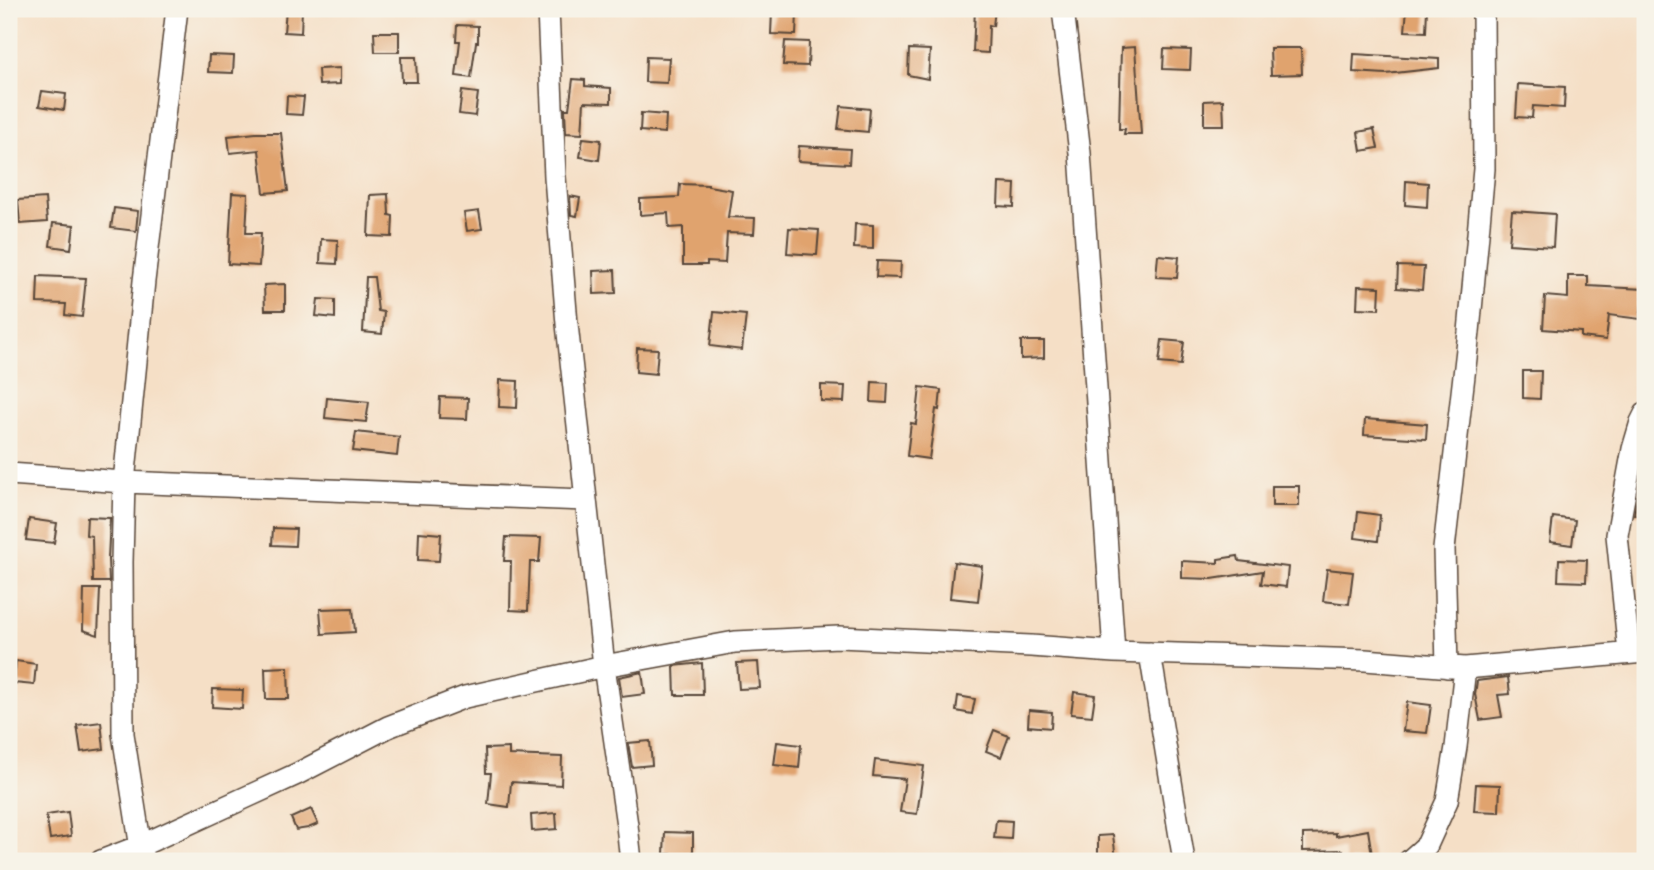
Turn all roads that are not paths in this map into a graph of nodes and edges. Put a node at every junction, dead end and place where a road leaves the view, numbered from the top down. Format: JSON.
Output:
{"nodes":[{"id":1,"x":177,"y":9,"type":"edge"},
{"id":2,"x":548,"y":9,"type":"edge"},
{"id":3,"x":1063,"y":9,"type":"edge"},
{"id":4,"x":1483,"y":9,"type":"edge"},
{"id":5,"x":1645,"y":414,"type":"edge"},
{"id":6,"x":9,"y":474,"type":"edge"},
{"id":7,"x":124,"y":482,"type":"junction"},
{"id":8,"x":585,"y":500,"type":"junction"},
{"id":9,"x":1114,"y":652,"type":"junction"},
{"id":10,"x":1637,"y":652,"type":"edge"},
{"id":11,"x":1150,"y":653,"type":"junction"},
{"id":12,"x":604,"y":666,"type":"junction"},
{"id":13,"x":1456,"y":667,"type":"junction"},
{"id":14,"x":142,"y":853,"type":"edge"},
{"id":15,"x":102,"y":861,"type":"edge"},
{"id":16,"x":631,"y":861,"type":"edge"},
{"id":17,"x":1185,"y":861,"type":"edge"},
{"id":18,"x":1409,"y":861,"type":"edge"}],
"edges":[{"from":1,"to":7,"type":"street"},
{"from":2,"to":8,"type":"street"},
{"from":3,"to":9,"type":"street"},
{"from":4,"to":13,"type":"street"},
{"from":5,"to":10,"type":"street"},
{"from":6,"to":7,"type":"street"},
{"from":7,"to":8,"type":"street"},
{"from":7,"to":14,"type":"street"},
{"from":8,"to":12,"type":"street"},
{"from":9,"to":11,"type":"street"},
{"from":9,"to":12,"type":"street"},
{"from":10,"to":13,"type":"street"},
{"from":11,"to":13,"type":"street"},
{"from":11,"to":17,"type":"street"},
{"from":12,"to":14,"type":"street"},
{"from":12,"to":16,"type":"street"},
{"from":13,"to":18,"type":"street"},
{"from":14,"to":15,"type":"street"}]}
